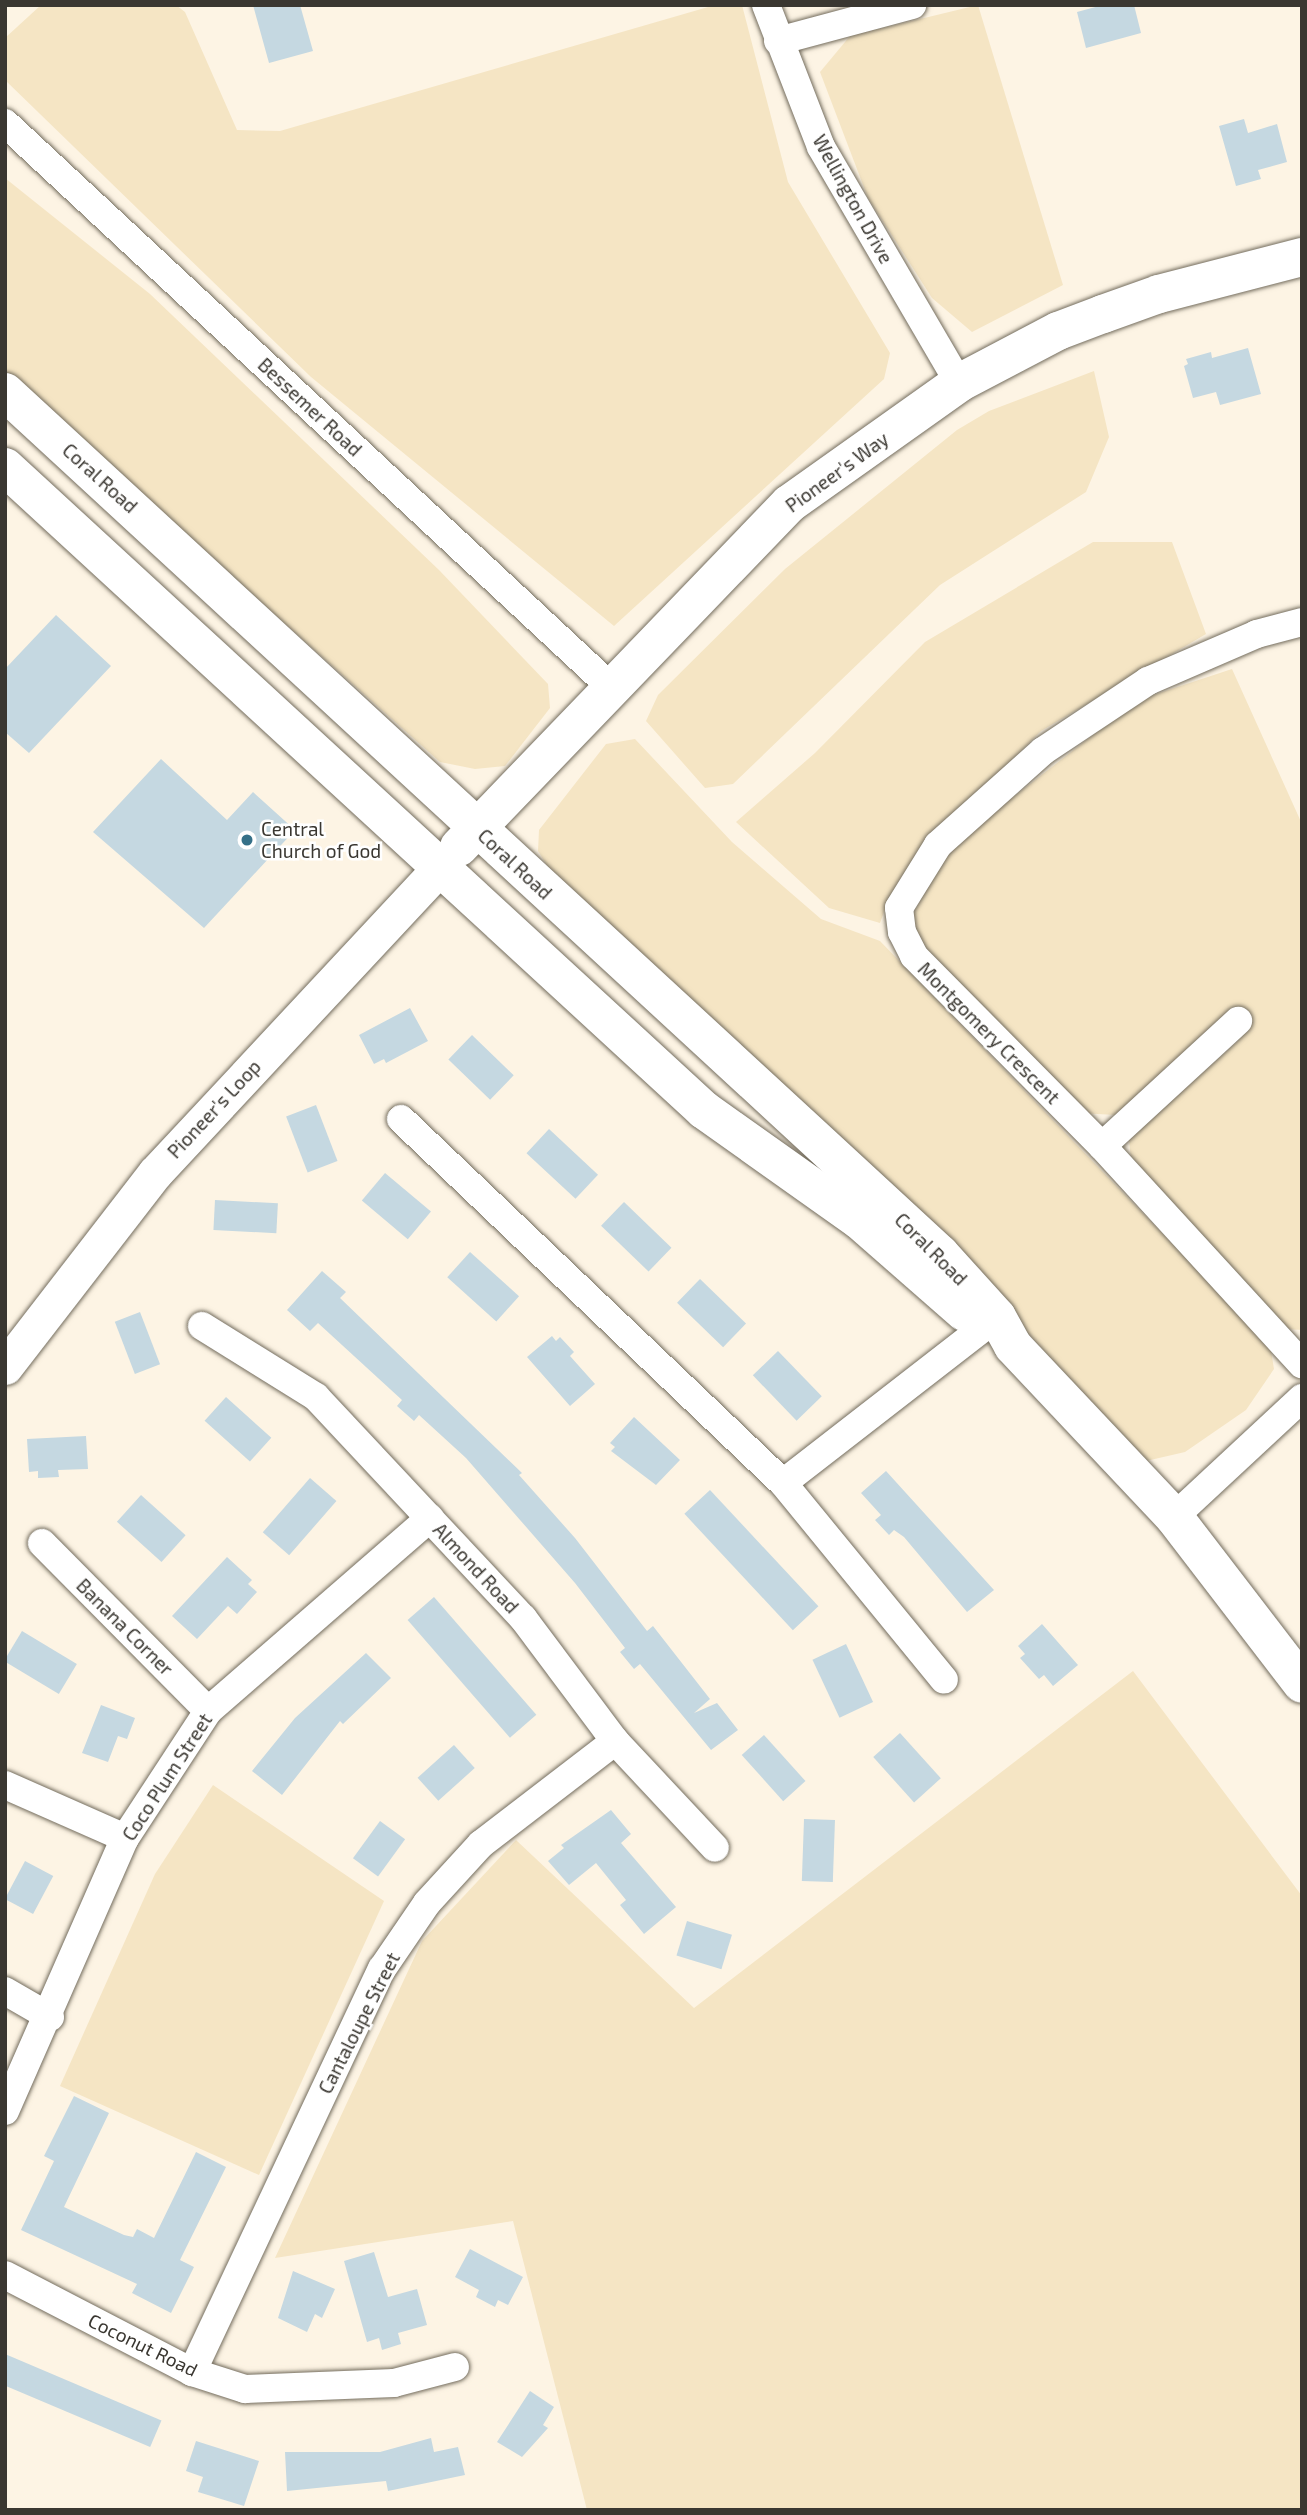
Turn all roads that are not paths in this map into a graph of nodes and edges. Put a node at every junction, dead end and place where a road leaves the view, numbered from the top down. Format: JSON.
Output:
{"nodes":[{"id":1,"x":766,"y":5,"type":"edge"},
{"id":2,"x":912,"y":5,"type":"edge"},
{"id":3,"x":778,"y":41,"type":"junction"},
{"id":4,"x":5,"y":123,"type":"edge"},
{"id":5,"x":1302,"y":257,"type":"edge"},
{"id":6,"x":959,"y":383,"type":"junction"},
{"id":7,"x":5,"y":391,"type":"edge"},
{"id":8,"x":5,"y":467,"type":"edge"},
{"id":9,"x":143,"y":517,"type":"junction"},
{"id":10,"x":104,"y":560,"type":"junction"},
{"id":11,"x":1302,"y":622,"type":"edge"},
{"id":12,"x":614,"y":690,"type":"junction"},
{"id":13,"x":477,"y":829,"type":"junction"},
{"id":14,"x":440,"y":866,"type":"junction"},
{"id":15,"x":1238,"y":1021,"type":"dead end"},
{"id":16,"x":401,"y":1119,"type":"dead end"},
{"id":17,"x":1102,"y":1146,"type":"junction"},
{"id":18,"x":202,"y":1326,"type":"dead end"},
{"id":19,"x":998,"y":1331,"type":"junction"},
{"id":20,"x":1302,"y":1364,"type":"edge"},
{"id":21,"x":5,"y":1367,"type":"edge"},
{"id":22,"x":1302,"y":1398,"type":"edge"},
{"id":23,"x":783,"y":1483,"type":"junction"},
{"id":24,"x":1174,"y":1517,"type":"junction"},
{"id":25,"x":430,"y":1518,"type":"junction"},
{"id":26,"x":42,"y":1543,"type":"dead end"},
{"id":27,"x":944,"y":1680,"type":"dead end"},
{"id":28,"x":1302,"y":1684,"type":"edge"},
{"id":29,"x":208,"y":1711,"type":"junction"},
{"id":30,"x":615,"y":1741,"type":"junction"},
{"id":31,"x":5,"y":1785,"type":"edge"},
{"id":32,"x":125,"y":1838,"type":"junction"},
{"id":33,"x":715,"y":1848,"type":"dead end"},
{"id":34,"x":5,"y":1991,"type":"edge"},
{"id":35,"x":50,"y":2017,"type":"junction"},
{"id":36,"x":5,"y":2111,"type":"edge"},
{"id":37,"x":5,"y":2275,"type":"edge"},
{"id":38,"x":454,"y":2367,"type":"dead end"},
{"id":39,"x":192,"y":2372,"type":"junction"}],
"edges":[{"from":1,"to":3,"type":"street","name":"Wellington Drive"},
{"from":2,"to":3,"type":"street"},
{"from":3,"to":6,"type":"street","name":"Wellington Drive"},
{"from":4,"to":12,"type":"street","name":"Bessemer Road"},
{"from":5,"to":6,"type":"main road","name":"Pioneer's Way"},
{"from":6,"to":12,"type":"main road","name":"Pioneer's Way"},
{"from":7,"to":9,"type":"main road","name":"Coral Road"},
{"from":8,"to":10,"type":"main road","name":"Coral Road"},
{"from":9,"to":10,"type":"main road"},
{"from":9,"to":13,"type":"main road","name":"Coral Road"},
{"from":10,"to":14,"type":"main road","name":"Coral Road"},
{"from":11,"to":17,"type":"street","name":"Montgomery Crescent"},
{"from":12,"to":13,"type":"main road","name":"Pioneer's Way"},
{"from":13,"to":14,"type":"main road","name":"Pioneer's Way"},
{"from":13,"to":19,"type":"main road","name":"Coral Road"},
{"from":14,"to":19,"type":"main road","name":"Coral Road"},
{"from":14,"to":21,"type":"street","name":"Pioneer's Loop"},
{"from":15,"to":17,"type":"street"},
{"from":16,"to":23,"type":"street"},
{"from":17,"to":20,"type":"street","name":"Montgomery Crescent"},
{"from":18,"to":25,"type":"street","name":"Almond Road"},
{"from":19,"to":23,"type":"street"},
{"from":19,"to":24,"type":"main road","name":"Coral Road"},
{"from":22,"to":24,"type":"street"},
{"from":23,"to":27,"type":"street"},
{"from":24,"to":28,"type":"main road","name":"Coral Road"},
{"from":25,"to":29,"type":"street","name":"Coco Plum Street"},
{"from":25,"to":30,"type":"street","name":"Almond Road"},
{"from":26,"to":29,"type":"street","name":"Banana Corner"},
{"from":29,"to":32,"type":"street","name":"Coco Plum Street"},
{"from":30,"to":33,"type":"street","name":"Almond Road"},
{"from":30,"to":39,"type":"street","name":"Cantaloupe Street"},
{"from":31,"to":32,"type":"street"},
{"from":32,"to":35,"type":"street","name":"Coco Plum Street"},
{"from":34,"to":35,"type":"street"},
{"from":35,"to":36,"type":"street","name":"Coco Plum Street"},
{"from":37,"to":39,"type":"street","name":"Coconut Road"},
{"from":38,"to":39,"type":"street","name":"Coconut Road"}]}
